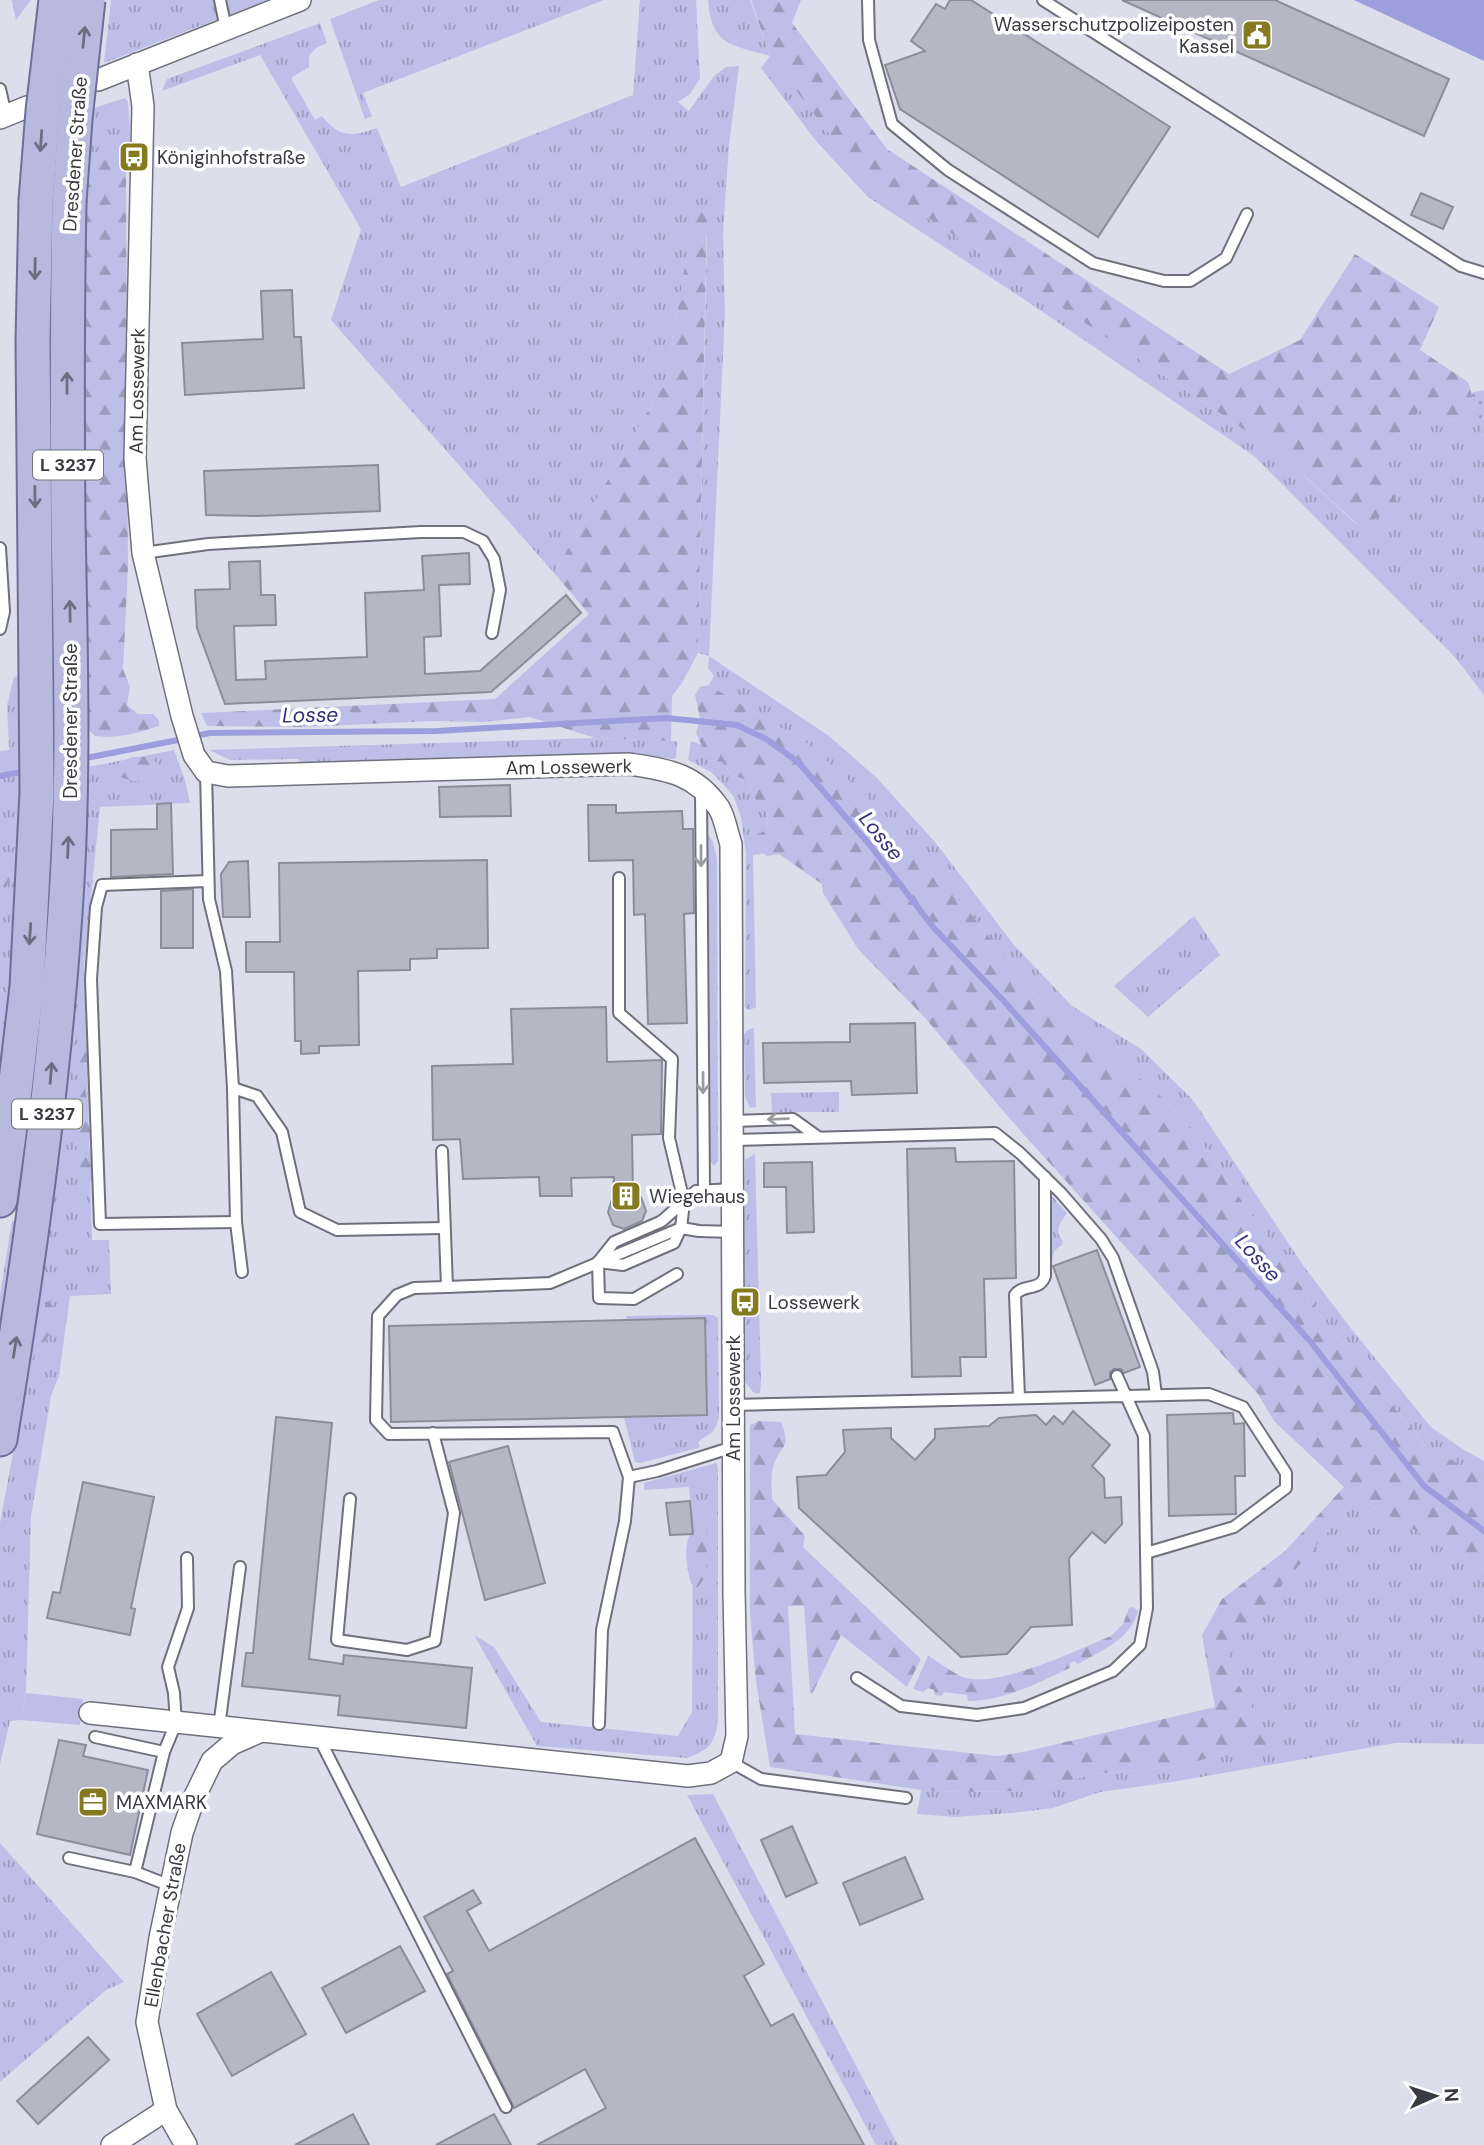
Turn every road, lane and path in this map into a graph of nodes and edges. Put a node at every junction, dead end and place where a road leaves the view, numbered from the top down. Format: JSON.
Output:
{"nodes":[{"id":1,"x":55,"y":0,"type":"edge"},
{"id":2,"x":88,"y":0,"type":"edge"},
{"id":3,"x":220,"y":0,"type":"edge"},
{"id":4,"x":300,"y":0,"type":"edge"},
{"id":5,"x":868,"y":0,"type":"edge"},
{"id":6,"x":1043,"y":0,"type":"edge"},
{"id":7,"x":226,"y":29,"type":"junction"},
{"id":8,"x":138,"y":64,"type":"junction"},
{"id":9,"x":98,"y":80,"type":"dead end"},
{"id":10,"x":0,"y":89,"type":"edge"},
{"id":11,"x":27,"y":107,"type":"dead end"},
{"id":12,"x":3,"y":116,"type":"edge"},
{"id":13,"x":1247,"y":214,"type":"dead end"},
{"id":14,"x":1483,"y":274,"type":"edge"},
{"id":15,"x":0,"y":548,"type":"edge"},
{"id":16,"x":143,"y":552,"type":"junction"},
{"id":17,"x":0,"y":629,"type":"edge"},
{"id":18,"x":492,"y":633,"type":"dead end"},
{"id":19,"x":200,"y":763,"type":"junction"},
{"id":20,"x":701,"y":788,"type":"junction"},
{"id":21,"x":620,"y":878,"type":"dead end"},
{"id":22,"x":208,"y":881,"type":"junction"},
{"id":23,"x":233,"y":1088,"type":"junction"},
{"id":24,"x":732,"y":1130,"type":"junction"},
{"id":25,"x":818,"y":1137,"type":"junction"},
{"id":26,"x":442,"y":1151,"type":"dead end"},
{"id":27,"x":1045,"y":1177,"type":"junction"},
{"id":28,"x":704,"y":1189,"type":"junction"},
{"id":29,"x":733,"y":1189,"type":"junction"},
{"id":30,"x":0,"y":1200,"type":"edge"},
{"id":31,"x":684,"y":1202,"type":"junction"},
{"id":32,"x":236,"y":1222,"type":"junction"},
{"id":33,"x":444,"y":1228,"type":"junction"},
{"id":34,"x":681,"y":1228,"type":"junction"},
{"id":35,"x":733,"y":1232,"type":"junction"},
{"id":36,"x":598,"y":1262,"type":"junction"},
{"id":37,"x":242,"y":1272,"type":"dead end"},
{"id":38,"x":677,"y":1274,"type":"dead end"},
{"id":39,"x":447,"y":1287,"type":"junction"},
{"id":40,"x":1117,"y":1376,"type":"dead end"},
{"id":41,"x":1156,"y":1395,"type":"junction"},
{"id":42,"x":1126,"y":1396,"type":"junction"},
{"id":43,"x":1019,"y":1398,"type":"junction"},
{"id":44,"x":733,"y":1405,"type":"junction"},
{"id":45,"x":433,"y":1433,"type":"junction"},
{"id":46,"x":0,"y":1439,"type":"edge"},
{"id":47,"x":733,"y":1447,"type":"junction"},
{"id":48,"x":629,"y":1476,"type":"junction"},
{"id":49,"x":350,"y":1499,"type":"dead end"},
{"id":50,"x":1146,"y":1553,"type":"junction"},
{"id":51,"x":187,"y":1558,"type":"dead end"},
{"id":52,"x":240,"y":1567,"type":"dead end"},
{"id":53,"x":857,"y":1678,"type":"dead end"},
{"id":54,"x":90,"y":1713,"type":"dead end"},
{"id":55,"x":176,"y":1723,"type":"junction"},
{"id":56,"x":599,"y":1724,"type":"dead end"},
{"id":57,"x":219,"y":1727,"type":"junction"},
{"id":58,"x":259,"y":1731,"type":"junction"},
{"id":59,"x":95,"y":1737,"type":"dead end"},
{"id":60,"x":319,"y":1738,"type":"junction"},
{"id":61,"x":164,"y":1752,"type":"junction"},
{"id":62,"x":732,"y":1762,"type":"junction"},
{"id":63,"x":906,"y":1798,"type":"dead end"},
{"id":64,"x":69,"y":1858,"type":"dead end"},
{"id":65,"x":135,"y":1872,"type":"junction"},
{"id":66,"x":171,"y":1886,"type":"junction"},
{"id":67,"x":506,"y":2107,"type":"dead end"},
{"id":68,"x":166,"y":2110,"type":"junction"},
{"id":69,"x":112,"y":2145,"type":"edge"},
{"id":70,"x":186,"y":2145,"type":"edge"}],
"edges":[{"from":1,"to":30,"type":"main road","name":"Dresdener Straße","number":"L 3237","one_way":true,"bridge":true},
{"from":46,"to":2,"type":"main road","name":"Dresdener Straße","number":"L 3237","one_way":true,"bridge":true},
{"from":3,"to":7,"type":"lane"},
{"from":4,"to":7,"type":"street"},
{"from":5,"to":13,"type":"lane"},
{"from":6,"to":14,"type":"lane"},
{"from":7,"to":8,"type":"street"},
{"from":8,"to":9,"type":"street"},
{"from":8,"to":16,"type":"street","name":"Am Lossewerk"},
{"from":10,"to":12,"type":"lane"},
{"from":11,"to":12,"type":"street"},
{"from":15,"to":17,"type":"lane"},
{"from":16,"to":18,"type":"lane"},
{"from":16,"to":19,"type":"street","name":"Am Lossewerk"},
{"from":19,"to":20,"type":"street","name":"Am Lossewerk"},
{"from":19,"to":22,"type":"lane"},
{"from":20,"to":24,"type":"street","name":"Am Lossewerk"},
{"from":20,"to":28,"type":"lane","one_way":true},
{"from":21,"to":31,"type":"lane"},
{"from":22,"to":23,"type":"lane"},
{"from":22,"to":32,"type":"lane"},
{"from":23,"to":32,"type":"lane"},
{"from":23,"to":33,"type":"lane"},
{"from":24,"to":25,"type":"lane"},
{"from":25,"to":24,"type":"lane","one_way":true},
{"from":24,"to":29,"type":"street","name":"Am Lossewerk"},
{"from":25,"to":27,"type":"lane"},
{"from":26,"to":33,"type":"lane"},
{"from":27,"to":41,"type":"lane"},
{"from":27,"to":43,"type":"lane"},
{"from":28,"to":29,"type":"lane"},
{"from":28,"to":31,"type":"lane"},
{"from":29,"to":35,"type":"street","name":"Am Lossewerk"},
{"from":31,"to":34,"type":"lane"},
{"from":31,"to":36,"type":"lane"},
{"from":32,"to":37,"type":"lane"},
{"from":33,"to":39,"type":"lane"},
{"from":34,"to":35,"type":"lane"},
{"from":34,"to":36,"type":"lane"},
{"from":35,"to":44,"type":"street","name":"Am Lossewerk"},
{"from":36,"to":38,"type":"lane"},
{"from":36,"to":39,"type":"lane"},
{"from":39,"to":45,"type":"lane"},
{"from":40,"to":42,"type":"lane"},
{"from":41,"to":42,"type":"lane"},
{"from":41,"to":50,"type":"lane"},
{"from":42,"to":43,"type":"lane"},
{"from":42,"to":50,"type":"lane"},
{"from":43,"to":44,"type":"lane"},
{"from":44,"to":47,"type":"street","name":"Am Lossewerk"},
{"from":45,"to":48,"type":"lane"},
{"from":45,"to":49,"type":"lane"},
{"from":47,"to":48,"type":"lane"},
{"from":47,"to":62,"type":"street","name":"Am Lossewerk"},
{"from":48,"to":56,"type":"lane"},
{"from":50,"to":53,"type":"lane"},
{"from":51,"to":55,"type":"lane"},
{"from":52,"to":57,"type":"lane"},
{"from":54,"to":55,"type":"street"},
{"from":55,"to":57,"type":"street"},
{"from":55,"to":61,"type":"lane"},
{"from":57,"to":58,"type":"street"},
{"from":58,"to":60,"type":"street"},
{"from":58,"to":66,"type":"street","name":"Ellenbacher Straße"},
{"from":59,"to":61,"type":"lane"},
{"from":60,"to":62,"type":"street"},
{"from":60,"to":67,"type":"lane"},
{"from":61,"to":65,"type":"lane"},
{"from":62,"to":63,"type":"lane"},
{"from":64,"to":65,"type":"lane"},
{"from":65,"to":66,"type":"lane"},
{"from":66,"to":68,"type":"street","name":"Ellenbacher Straße"},
{"from":68,"to":69,"type":"street"},
{"from":68,"to":70,"type":"street","name":"Ellenbacher Straße"}]}
